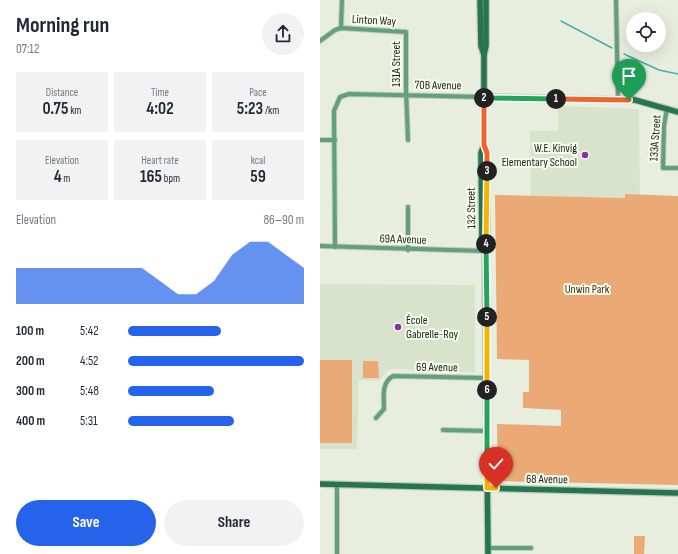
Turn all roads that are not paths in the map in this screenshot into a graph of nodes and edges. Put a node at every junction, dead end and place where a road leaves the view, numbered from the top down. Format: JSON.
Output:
{"nodes":[{"id":1,"x":342,"y":0,"type":"edge"},
{"id":2,"x":480,"y":0,"type":"edge"},
{"id":3,"x":486,"y":0,"type":"edge"},
{"id":4,"x":616,"y":0,"type":"edge"},
{"id":5,"x":342,"y":28,"type":"junction"},
{"id":6,"x":406,"y":32,"type":"joint"},
{"id":7,"x":320,"y":41,"type":"edge"},
{"id":8,"x":484,"y":55,"type":"junction"},
{"id":9,"x":406,"y":96,"type":"junction"},
{"id":10,"x":484,"y":97,"type":"junction"},
{"id":11,"x":618,"y":100,"type":"junction"},
{"id":12,"x":667,"y":108,"type":"junction"},
{"id":13,"x":678,"y":112,"type":"edge"},
{"id":14,"x":320,"y":140,"type":"edge"},
{"id":15,"x":334,"y":140,"type":"junction"},
{"id":16,"x":408,"y":140,"type":"dead end"},
{"id":17,"x":678,"y":168,"type":"edge"},
{"id":18,"x":408,"y":207,"type":"dead end"},
{"id":19,"x":320,"y":246,"type":"edge"},
{"id":20,"x":335,"y":247,"type":"junction"},
{"id":21,"x":485,"y":248,"type":"junction"},
{"id":22,"x":408,"y":250,"type":"junction"},
{"id":23,"x":487,"y":378,"type":"junction"},
{"id":24,"x":376,"y":418,"type":"dead end"},
{"id":25,"x":442,"y":430,"type":"dead end"},
{"id":26,"x":487,"y":431,"type":"junction"},
{"id":27,"x":320,"y":484,"type":"edge"},
{"id":28,"x":337,"y":484,"type":"junction"},
{"id":29,"x":487,"y":488,"type":"junction"},
{"id":30,"x":678,"y":493,"type":"edge"},
{"id":31,"x":531,"y":548,"type":"dead end"},
{"id":32,"x":488,"y":551,"type":"edge"},
{"id":33,"x":337,"y":554,"type":"edge"}],
"edges":[{"from":1,"to":5,"type":"street"},
{"from":2,"to":8,"type":"main road","name":"132 Street"},
{"from":3,"to":8,"type":"main road","name":"132 Street"},
{"from":4,"to":11,"type":"street"},
{"from":5,"to":6,"type":"street","name":"Linton Way"},
{"from":5,"to":7,"type":"street","name":"Linton Way"},
{"from":6,"to":9,"type":"street","name":"131A Street"},
{"from":8,"to":10,"type":"main road","name":"132 Street"},
{"from":9,"to":10,"type":"street","name":"70B Avenue"},
{"from":9,"to":15,"type":"street","name":"70B Avenue"},
{"from":9,"to":16,"type":"street","name":"131A Street"},
{"from":10,"to":11,"type":"main road","name":"70B Avenue"},
{"from":10,"to":21,"type":"main road","name":"132 Street"},
{"from":11,"to":12,"type":"main road","name":"70B Avenue"},
{"from":12,"to":13,"type":"main road","name":"70B Avenue"},
{"from":12,"to":17,"type":"street","name":"133A Street"},
{"from":14,"to":15,"type":"street"},
{"from":15,"to":20,"type":"street"},
{"from":18,"to":22,"type":"street"},
{"from":19,"to":20,"type":"street","name":"69A Avenue"},
{"from":20,"to":22,"type":"street","name":"69A Avenue"},
{"from":21,"to":22,"type":"street","name":"69A Avenue"},
{"from":21,"to":23,"type":"main road","name":"132 Street"},
{"from":23,"to":24,"type":"street","name":"69 Avenue"},
{"from":23,"to":26,"type":"main road","name":"132 Street"},
{"from":25,"to":26,"type":"street"},
{"from":26,"to":29,"type":"main road","name":"132 Street"},
{"from":27,"to":28,"type":"main road","name":"68 Avenue"},
{"from":28,"to":29,"type":"main road","name":"68 Avenue"},
{"from":28,"to":33,"type":"street"},
{"from":29,"to":30,"type":"main road","name":"68 Avenue"},
{"from":29,"to":32,"type":"main road","name":"132 Street"},
{"from":31,"to":32,"type":"street"}]}
